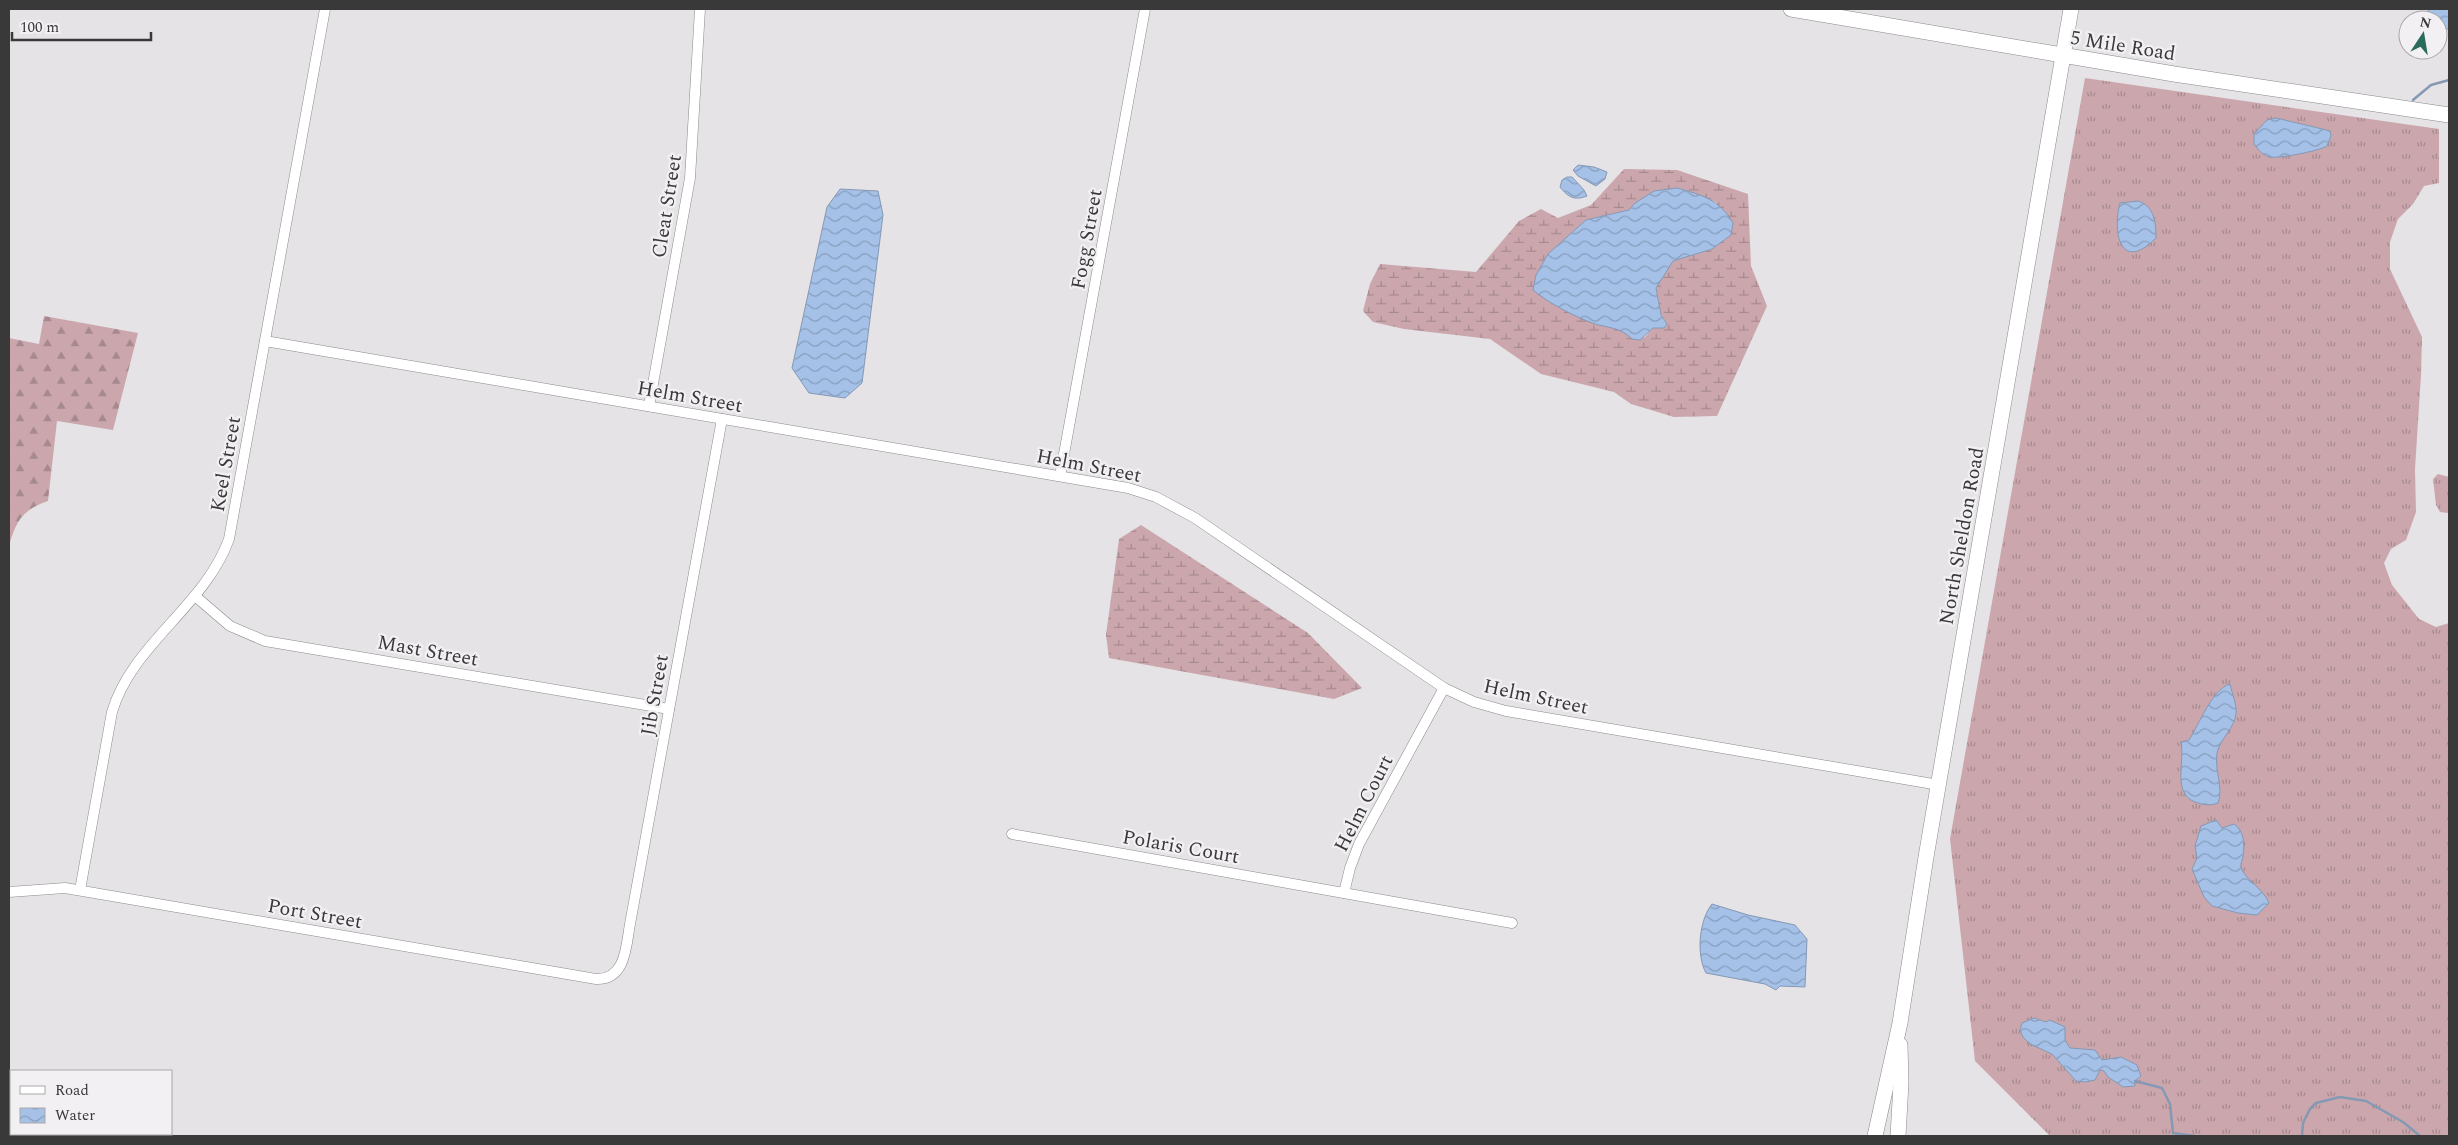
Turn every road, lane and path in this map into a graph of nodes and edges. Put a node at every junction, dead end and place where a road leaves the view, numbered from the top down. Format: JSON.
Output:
{"nodes":[{"id":1,"x":326,"y":9,"type":"edge"},
{"id":2,"x":700,"y":9,"type":"edge"},
{"id":3,"x":1145,"y":9,"type":"edge"},
{"id":4,"x":1791,"y":9,"type":"edge"},
{"id":5,"x":2071,"y":9,"type":"edge"},
{"id":6,"x":2062,"y":56,"type":"junction"},
{"id":7,"x":2449,"y":115,"type":"edge"},
{"id":8,"x":265,"y":342,"type":"junction"},
{"id":9,"x":649,"y":406,"type":"junction"},
{"id":10,"x":722,"y":419,"type":"junction"},
{"id":11,"x":1060,"y":476,"type":"junction"},
{"id":12,"x":195,"y":596,"type":"junction"},
{"id":13,"x":1444,"y":688,"type":"junction"},
{"id":14,"x":670,"y":709,"type":"junction"},
{"id":15,"x":1939,"y":785,"type":"junction"},
{"id":16,"x":1012,"y":834,"type":"dead end"},
{"id":17,"x":80,"y":890,"type":"junction"},
{"id":18,"x":9,"y":892,"type":"edge"},
{"id":19,"x":1344,"y":893,"type":"junction"},
{"id":20,"x":1512,"y":923,"type":"dead end"},
{"id":21,"x":615,"y":974,"type":"joint"},
{"id":22,"x":1900,"y":1023,"type":"junction"},
{"id":23,"x":1875,"y":1136,"type":"edge"},
{"id":24,"x":1898,"y":1136,"type":"edge"}],
"edges":[{"from":1,"to":8,"type":"street","name":"Keel Street"},
{"from":2,"to":9,"type":"street","name":"Cleat Street"},
{"from":3,"to":11,"type":"street","name":"Fogg Street"},
{"from":4,"to":6,"type":"main road","name":"5 Mile Road"},
{"from":5,"to":6,"type":"main road","name":"North Sheldon Road"},
{"from":6,"to":7,"type":"main road","name":"5 Mile Road"},
{"from":6,"to":15,"type":"main road","name":"North Sheldon Road"},
{"from":8,"to":9,"type":"street","name":"Helm Street"},
{"from":8,"to":12,"type":"street","name":"Keel Street"},
{"from":9,"to":10,"type":"street","name":"Helm Street"},
{"from":10,"to":11,"type":"street","name":"Helm Street"},
{"from":10,"to":14,"type":"street","name":"Jib Street"},
{"from":11,"to":13,"type":"street","name":"Helm Street"},
{"from":12,"to":14,"type":"street","name":"Mast Street"},
{"from":12,"to":17,"type":"street","name":"Keel Street"},
{"from":13,"to":15,"type":"street","name":"Helm Street"},
{"from":13,"to":19,"type":"street","name":"Helm Court"},
{"from":14,"to":21,"type":"street","name":"Jib Street"},
{"from":15,"to":22,"type":"main road","name":"North Sheldon Road"},
{"from":16,"to":19,"type":"street","name":"Polaris Court"},
{"from":17,"to":18,"type":"street","name":"Port Street"},
{"from":17,"to":21,"type":"street","name":"Port Street"},
{"from":19,"to":20,"type":"street"},
{"from":22,"to":23,"type":"main road","name":"North Sheldon Road"},
{"from":22,"to":24,"type":"main road","name":"North Sheldon Road"}]}
